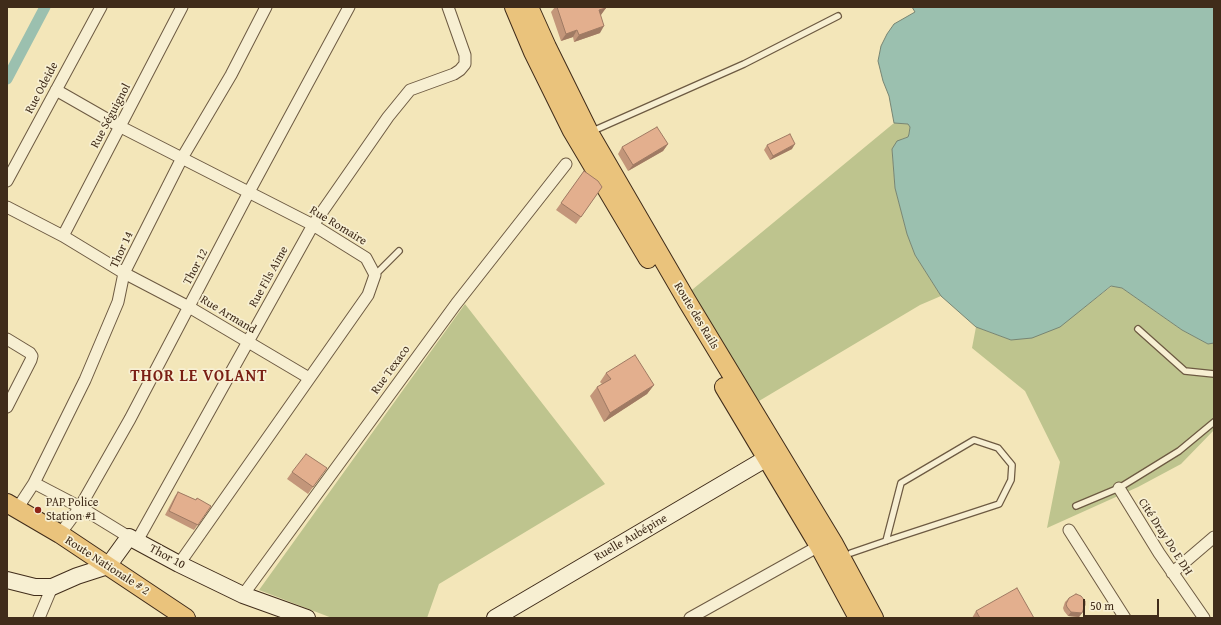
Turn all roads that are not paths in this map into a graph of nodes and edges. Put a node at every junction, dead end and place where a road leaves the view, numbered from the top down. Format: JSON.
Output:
{"nodes":[{"id":1,"x":101,"y":7,"type":"edge"},
{"id":2,"x":182,"y":7,"type":"edge"},
{"id":3,"x":266,"y":7,"type":"edge"},
{"id":4,"x":349,"y":7,"type":"edge"},
{"id":5,"x":448,"y":7,"type":"edge"},
{"id":6,"x":514,"y":7,"type":"edge"},
{"id":7,"x":529,"y":7,"type":"edge"},
{"id":8,"x":838,"y":16,"type":"dead end"},
{"id":9,"x":56,"y":90,"type":"junction"},
{"id":10,"x":120,"y":126,"type":"junction"},
{"id":11,"x":595,"y":130,"type":"dead end"},
{"id":12,"x":182,"y":158,"type":"junction"},
{"id":13,"x":566,"y":164,"type":"dead end"},
{"id":14,"x":7,"y":181,"type":"edge"},
{"id":15,"x":249,"y":192,"type":"junction"},
{"id":16,"x":7,"y":206,"type":"edge"},
{"id":17,"x":313,"y":226,"type":"junction"},
{"id":18,"x":63,"y":236,"type":"junction"},
{"id":19,"x":399,"y":251,"type":"dead end"},
{"id":20,"x":124,"y":273,"type":"junction"},
{"id":21,"x":375,"y":275,"type":"junction"},
{"id":22,"x":189,"y":307,"type":"junction"},
{"id":23,"x":1138,"y":329,"type":"dead end"},
{"id":24,"x":7,"y":339,"type":"edge"},
{"id":25,"x":248,"y":342,"type":"junction"},
{"id":26,"x":1214,"y":374,"type":"edge"},
{"id":27,"x":309,"y":378,"type":"junction"},
{"id":28,"x":7,"y":407,"type":"edge"},
{"id":29,"x":1214,"y":422,"type":"edge"},
{"id":30,"x":767,"y":458,"type":"junction"},
{"id":31,"x":34,"y":483,"type":"junction"},
{"id":32,"x":1119,"y":488,"type":"junction"},
{"id":33,"x":12,"y":506,"type":"edge"},
{"id":34,"x":1076,"y":506,"type":"dead end"},
{"id":35,"x":80,"y":507,"type":"junction"},
{"id":36,"x":1069,"y":530,"type":"dead end"},
{"id":37,"x":60,"y":534,"type":"junction"},
{"id":38,"x":1214,"y":537,"type":"edge"},
{"id":39,"x":133,"y":539,"type":"junction"},
{"id":40,"x":886,"y":541,"type":"junction"},
{"id":41,"x":820,"y":546,"type":"junction"},
{"id":42,"x":851,"y":553,"type":"dead end"},
{"id":43,"x":179,"y":564,"type":"junction"},
{"id":44,"x":108,"y":566,"type":"junction"},
{"id":45,"x":1172,"y":573,"type":"junction"},
{"id":46,"x":7,"y":580,"type":"edge"},
{"id":47,"x":52,"y":588,"type":"junction"},
{"id":48,"x":243,"y":596,"type":"junction"},
{"id":49,"x":39,"y":618,"type":"edge"},
{"id":50,"x":186,"y":618,"type":"edge"},
{"id":51,"x":307,"y":618,"type":"edge"},
{"id":52,"x":495,"y":618,"type":"edge"},
{"id":53,"x":690,"y":618,"type":"edge"},
{"id":54,"x":860,"y":618,"type":"edge"},
{"id":55,"x":1125,"y":618,"type":"edge"},
{"id":56,"x":1204,"y":618,"type":"edge"}],
"edges":[{"from":1,"to":9,"type":"street","name":"Rue Odeide"},
{"from":2,"to":10,"type":"street","name":"Rue Séguignol"},
{"from":3,"to":12,"type":"street","name":"Thor 14"},
{"from":4,"to":15,"type":"street","name":"Thor 12"},
{"from":5,"to":17,"type":"street","name":"Rue Fils Aime"},
{"from":6,"to":30,"type":"main road","name":"Route des Rails"},
{"from":7,"to":54,"type":"main road","name":"Route des Rails"},
{"from":8,"to":11,"type":"lane"},
{"from":9,"to":10,"type":"street","name":"Rue Romaire"},
{"from":9,"to":14,"type":"street","name":"Rue Odeide"},
{"from":10,"to":12,"type":"street","name":"Rue Romaire"},
{"from":10,"to":18,"type":"street","name":"Rue Séguignol"},
{"from":12,"to":15,"type":"street","name":"Rue Romaire"},
{"from":12,"to":20,"type":"street","name":"Thor 14"},
{"from":13,"to":48,"type":"street","name":"Rue Texaco"},
{"from":15,"to":17,"type":"street","name":"Rue Romaire"},
{"from":15,"to":22,"type":"street","name":"Thor 12"},
{"from":16,"to":18,"type":"street","name":"Rue Armand"},
{"from":17,"to":21,"type":"street","name":"Rue Romaire"},
{"from":17,"to":25,"type":"street","name":"Rue Fils Aime"},
{"from":18,"to":20,"type":"street","name":"Rue Armand"},
{"from":19,"to":21,"type":"lane"},
{"from":20,"to":22,"type":"street","name":"Rue Armand"},
{"from":20,"to":31,"type":"street","name":"Thor 14"},
{"from":21,"to":27,"type":"street"},
{"from":22,"to":25,"type":"street","name":"Rue Armand"},
{"from":22,"to":35,"type":"street","name":"Thor 12"},
{"from":23,"to":26,"type":"lane"},
{"from":24,"to":28,"type":"street"},
{"from":25,"to":27,"type":"street","name":"Rue Armand"},
{"from":25,"to":39,"type":"street","name":"Rue Fils Aime"},
{"from":27,"to":43,"type":"street"},
{"from":29,"to":32,"type":"lane"},
{"from":30,"to":41,"type":"main road","name":"Route des Rails"},
{"from":30,"to":52,"type":"street","name":"Ruelle Aubépine"},
{"from":31,"to":33,"type":"street","name":"Thor 14"},
{"from":31,"to":35,"type":"street","name":"Thor 10"},
{"from":32,"to":34,"type":"lane"},
{"from":32,"to":45,"type":"street","name":"Cité Dray Do E DH"},
{"from":33,"to":37,"type":"main road","name":"Route Nationale # 2"},
{"from":35,"to":37,"type":"street","name":"Thor 12"},
{"from":35,"to":39,"type":"street","name":"Thor 10"},
{"from":36,"to":55,"type":"street"},
{"from":37,"to":44,"type":"main road","name":"Route Nationale # 2"},
{"from":38,"to":45,"type":"street"},
{"from":39,"to":43,"type":"street","name":"Thor 10"},
{"from":39,"to":44,"type":"street"},
{"from":40,"to":40,"type":"lane"},
{"from":40,"to":42,"type":"lane"},
{"from":41,"to":53,"type":"street"},
{"from":41,"to":54,"type":"main road","name":"Route des Rails"},
{"from":43,"to":48,"type":"street","name":"Thor 10"},
{"from":44,"to":47,"type":"street"},
{"from":44,"to":50,"type":"main road","name":"Route Nationale # 2"},
{"from":45,"to":56,"type":"street","name":"Cité Dray Do E DH"},
{"from":46,"to":47,"type":"street"},
{"from":47,"to":49,"type":"street"},
{"from":48,"to":51,"type":"street","name":"Thor 10"}]}
